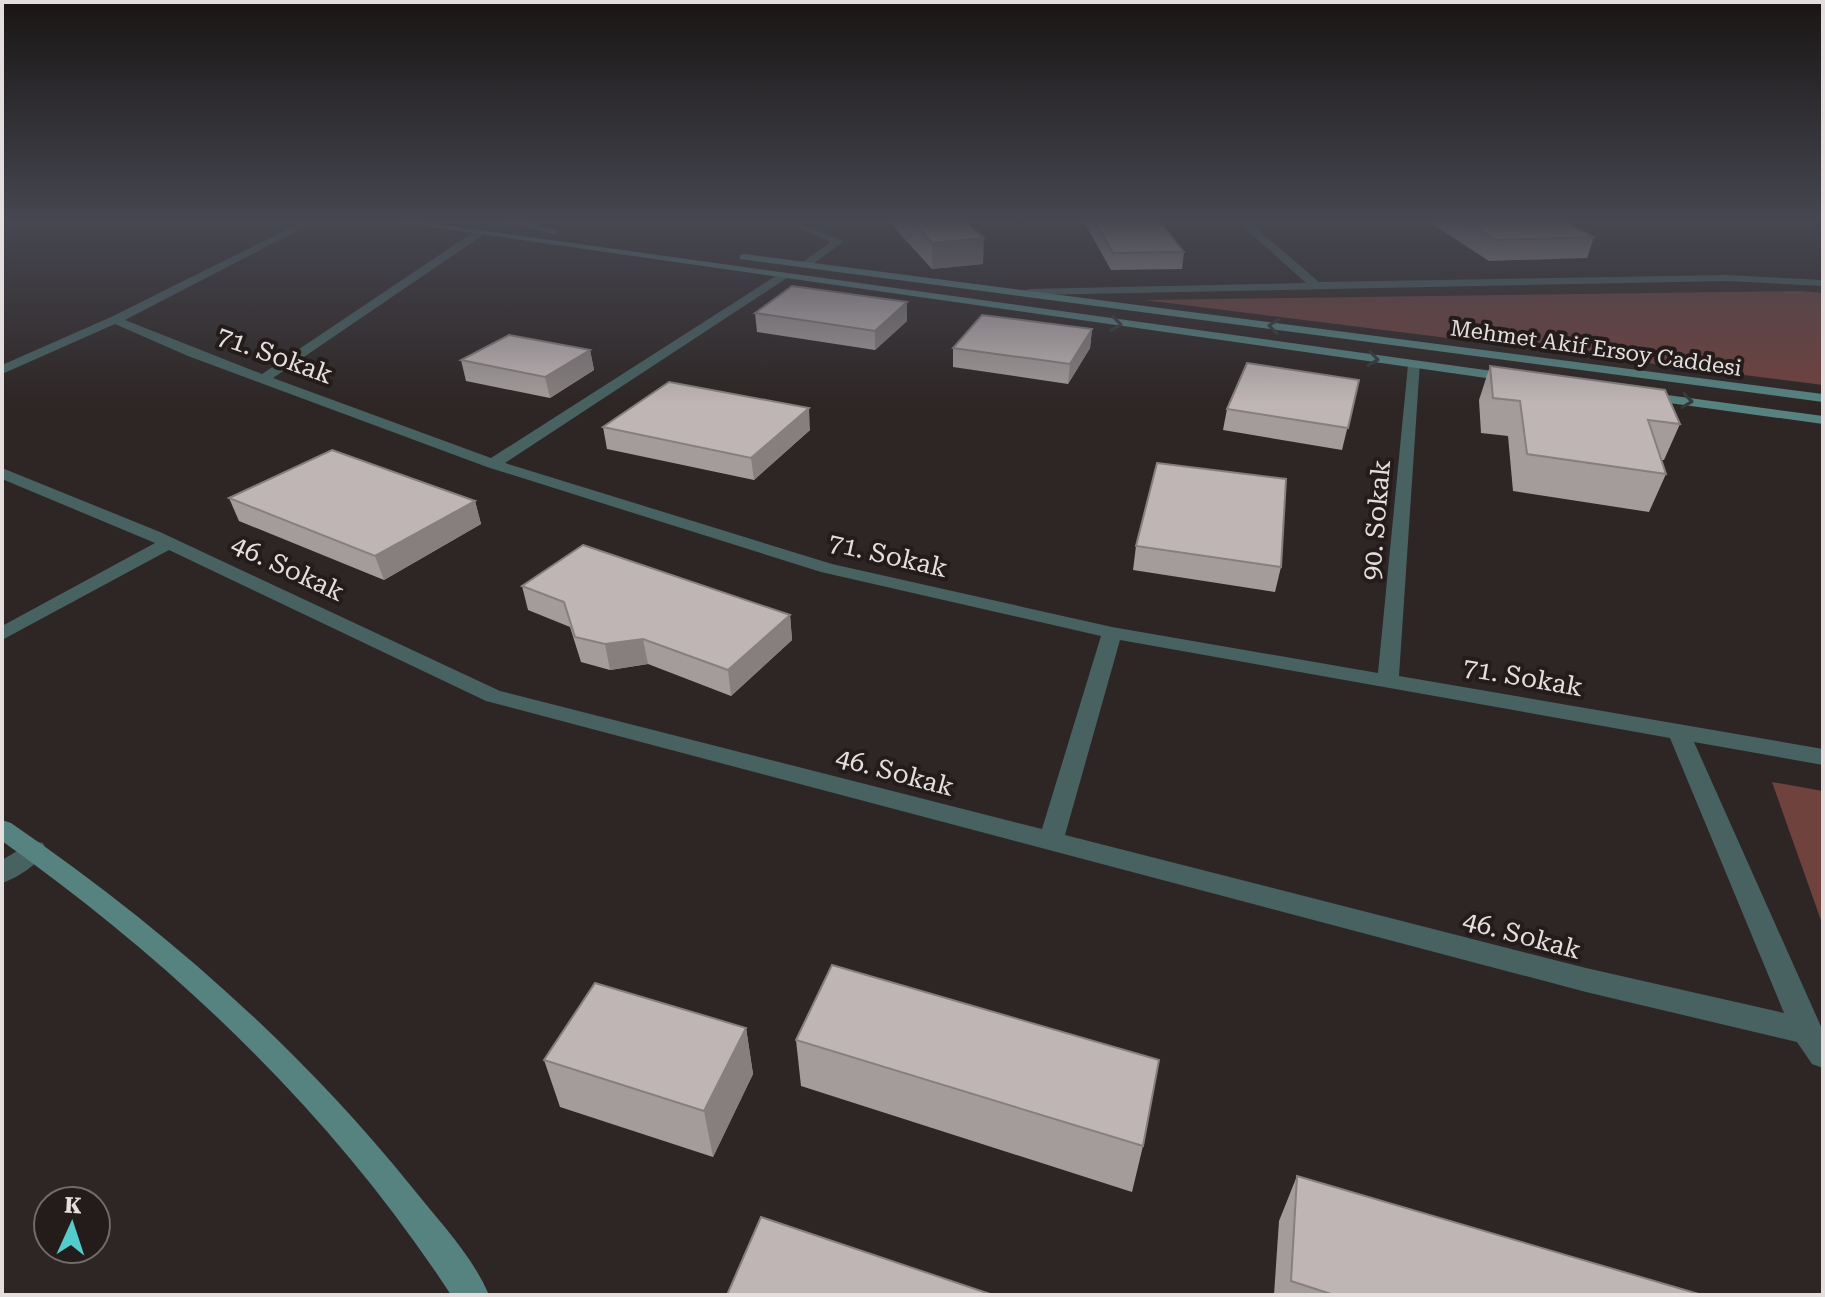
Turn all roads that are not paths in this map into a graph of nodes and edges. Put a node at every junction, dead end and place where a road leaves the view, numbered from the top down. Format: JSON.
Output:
{"nodes":[{"id":1,"x":189,"y":283,"type":"edge"},
{"id":2,"x":406,"y":283,"type":"edge"},
{"id":3,"x":773,"y":283,"type":"edge"},
{"id":4,"x":829,"y":283,"type":"edge"},
{"id":5,"x":950,"y":283,"type":"edge"},
{"id":6,"x":1312,"y":283,"type":"edge"},
{"id":7,"x":1461,"y":283,"type":"edge"},
{"id":8,"x":1315,"y":285,"type":"junction"},
{"id":9,"x":1029,"y":292,"type":"junction"},
{"id":10,"x":115,"y":320,"type":"junction"},
{"id":11,"x":1415,"y":365,"type":"junction"},
{"id":12,"x":2,"y":370,"type":"edge"},
{"id":13,"x":263,"y":379,"type":"junction"},
{"id":14,"x":1525,"y":380,"type":"edge"},
{"id":15,"x":1635,"y":394,"type":"edge"},
{"id":16,"x":1823,"y":398,"type":"edge"},
{"id":17,"x":1823,"y":420,"type":"edge"},
{"id":18,"x":493,"y":464,"type":"junction"},
{"id":19,"x":2,"y":473,"type":"edge"},
{"id":20,"x":168,"y":543,"type":"junction"},
{"id":21,"x":1112,"y":633,"type":"junction"},
{"id":22,"x":2,"y":634,"type":"edge"},
{"id":23,"x":1388,"y":679,"type":"junction"},
{"id":24,"x":1679,"y":732,"type":"junction"},
{"id":25,"x":1823,"y":757,"type":"edge"},
{"id":26,"x":2,"y":829,"type":"edge"},
{"id":27,"x":1051,"y":841,"type":"junction"},
{"id":28,"x":34,"y":850,"type":"junction"},
{"id":29,"x":2,"y":873,"type":"edge"},
{"id":30,"x":1806,"y":1031,"type":"junction"},
{"id":31,"x":1823,"y":1055,"type":"edge"},
{"id":32,"x":465,"y":1292,"type":"edge"}],
"edges":[{"from":1,"to":10,"type":"street"},
{"from":2,"to":13,"type":"street"},
{"from":3,"to":18,"type":"street"},
{"from":4,"to":11,"type":"main road","name":"Mehmet Akif Ersoy Caddesi","one_way":true},
{"from":5,"to":9,"type":"main road","name":"Mehmet Akif Ersoy Caddesi"},
{"from":6,"to":8,"type":"street"},
{"from":7,"to":8,"type":"street"},
{"from":8,"to":9,"type":"street"},
{"from":16,"to":9,"type":"main road","name":"Mehmet Akif Ersoy Caddesi","one_way":true},
{"from":10,"to":12,"type":"street"},
{"from":10,"to":13,"type":"street","name":"71. Sokak"},
{"from":11,"to":14,"type":"main road","name":"Mehmet Akif Ersoy Caddesi"},
{"from":11,"to":23,"type":"street","name":"90. Sokak"},
{"from":13,"to":18,"type":"street","name":"71. Sokak"},
{"from":15,"to":17,"type":"main road","name":"Mehmet Akif Ersoy Caddesi","one_way":true},
{"from":18,"to":21,"type":"street","name":"71. Sokak"},
{"from":19,"to":20,"type":"street","name":"46. Sokak"},
{"from":20,"to":22,"type":"street"},
{"from":20,"to":27,"type":"street","name":"46. Sokak"},
{"from":21,"to":23,"type":"street","name":"71. Sokak"},
{"from":21,"to":27,"type":"street"},
{"from":23,"to":24,"type":"street","name":"71. Sokak"},
{"from":24,"to":25,"type":"street","name":"71. Sokak"},
{"from":24,"to":30,"type":"street"},
{"from":26,"to":28,"type":"main road"},
{"from":27,"to":30,"type":"street","name":"46. Sokak"},
{"from":28,"to":29,"type":"street"},
{"from":28,"to":32,"type":"main road"},
{"from":30,"to":31,"type":"street"}]}
